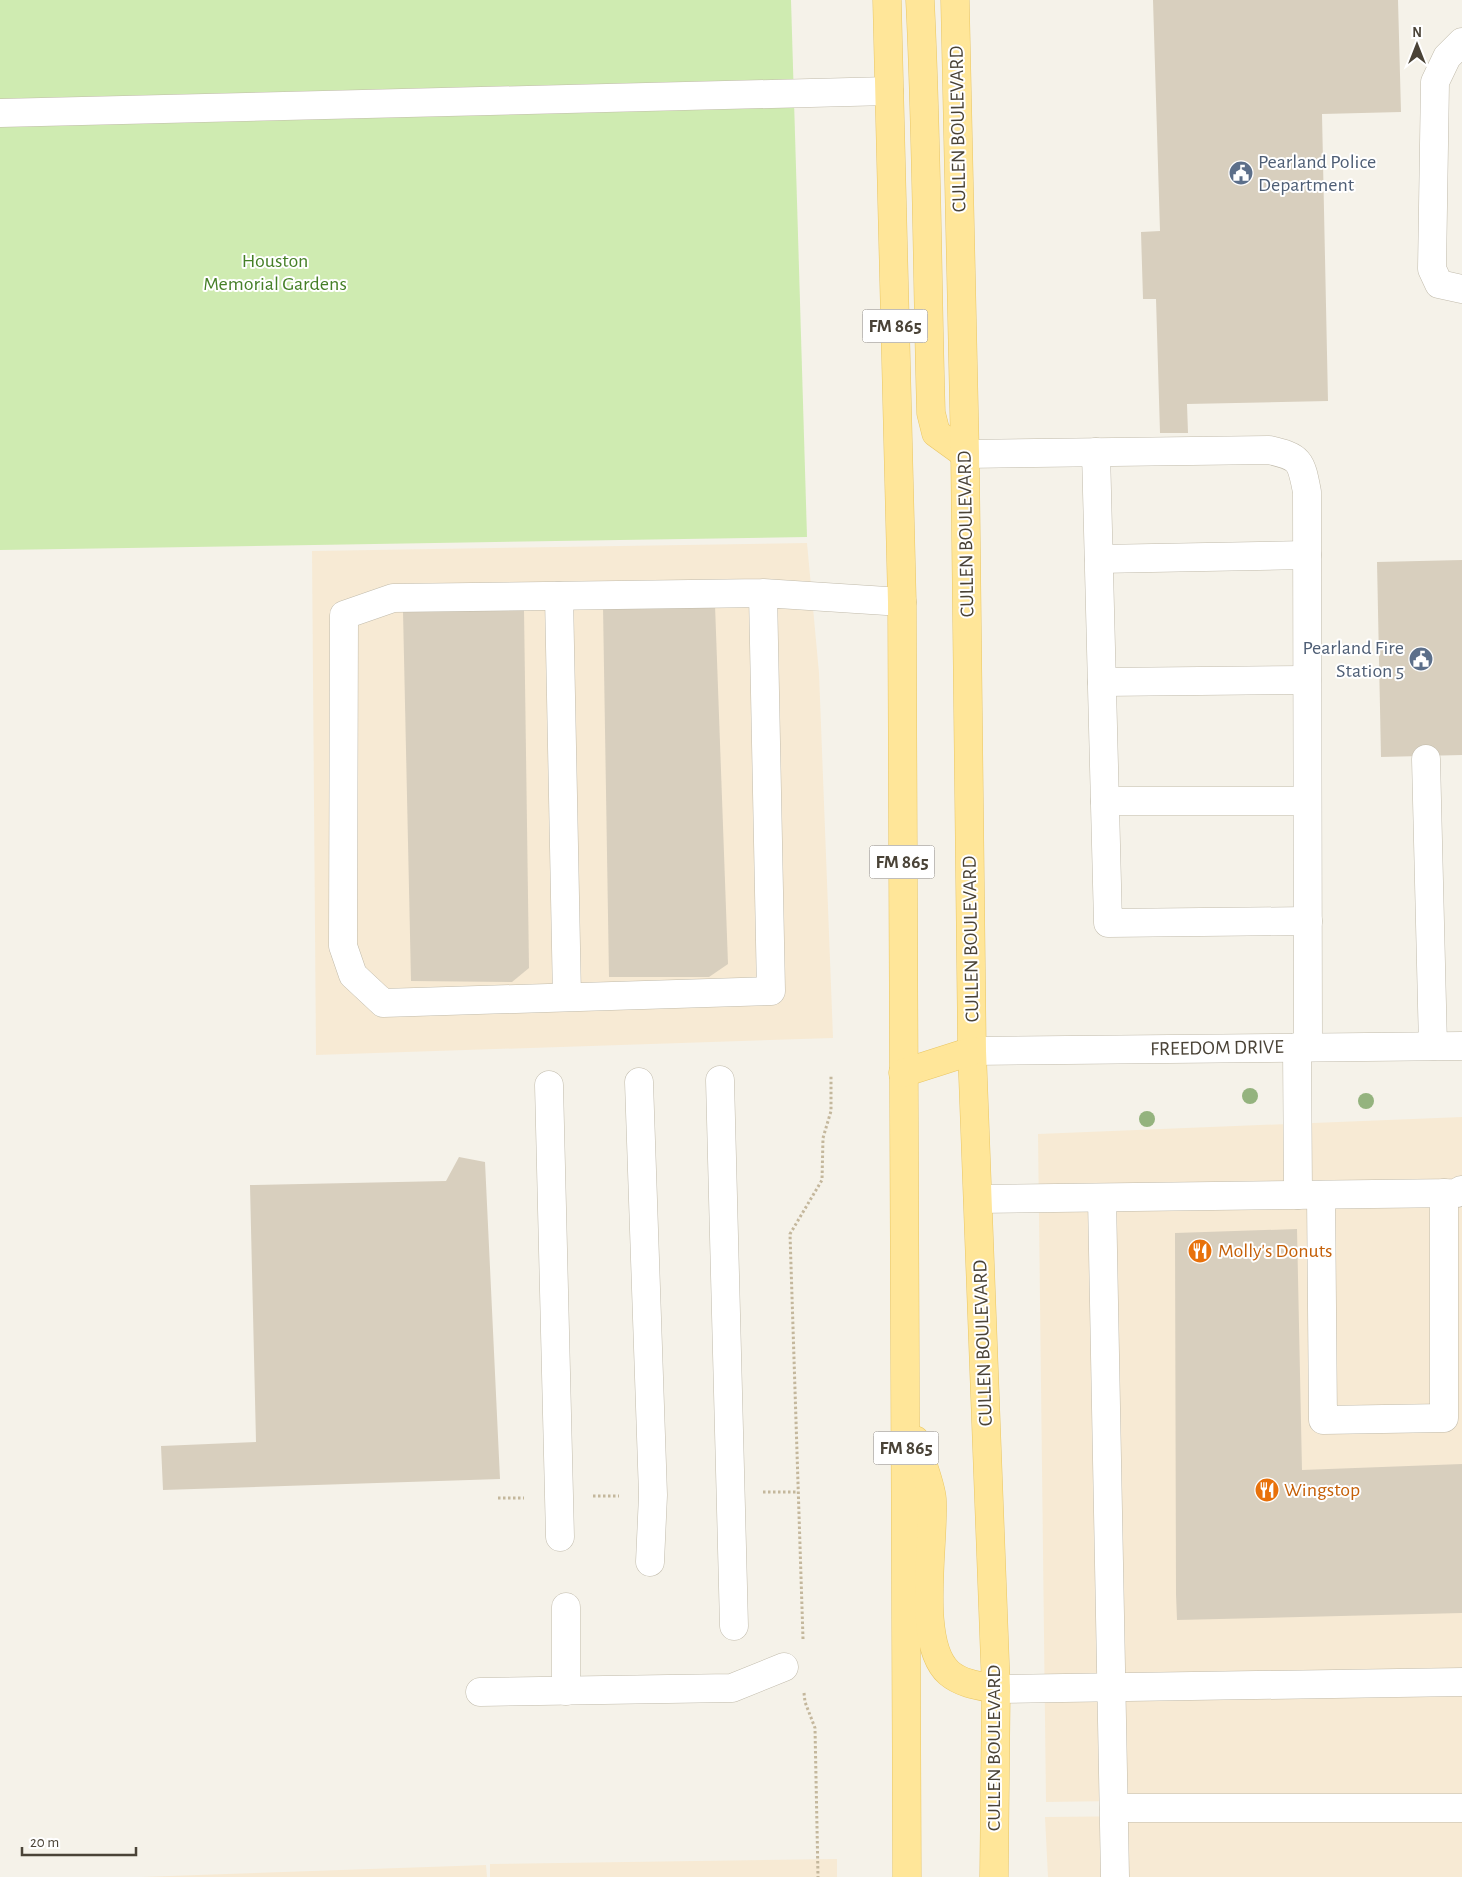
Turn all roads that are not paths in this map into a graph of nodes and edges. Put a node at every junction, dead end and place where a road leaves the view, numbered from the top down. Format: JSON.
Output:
{"nodes":[{"id":1,"x":887,"y":0,"type":"edge"},
{"id":2,"x":920,"y":0,"type":"edge"},
{"id":3,"x":955,"y":0,"type":"edge"},
{"id":4,"x":1462,"y":42,"type":"edge"},
{"id":5,"x":889,"y":91,"type":"junction"},
{"id":6,"x":0,"y":113,"type":"edge"},
{"id":7,"x":1462,"y":288,"type":"edge"},
{"id":8,"x":1096,"y":452,"type":"junction"},
{"id":9,"x":965,"y":454,"type":"junction"},
{"id":10,"x":1307,"y":555,"type":"junction"},
{"id":11,"x":1099,"y":558,"type":"junction"},
{"id":12,"x":763,"y":593,"type":"junction"},
{"id":13,"x":559,"y":596,"type":"junction"},
{"id":14,"x":902,"y":602,"type":"junction"},
{"id":15,"x":1307,"y":680,"type":"junction"},
{"id":16,"x":1102,"y":682,"type":"junction"},
{"id":17,"x":1426,"y":759,"type":"dead end"},
{"id":18,"x":1105,"y":801,"type":"junction"},
{"id":19,"x":1307,"y":801,"type":"junction"},
{"id":20,"x":1308,"y":921,"type":"junction"},
{"id":21,"x":567,"y":997,"type":"junction"},
{"id":22,"x":1433,"y":1046,"type":"junction"},
{"id":23,"x":1462,"y":1046,"type":"edge"},
{"id":24,"x":1303,"y":1047,"type":"junction"},
{"id":25,"x":972,"y":1051,"type":"junction"},
{"id":26,"x":903,"y":1073,"type":"junction"},
{"id":27,"x":720,"y":1080,"type":"dead end"},
{"id":28,"x":639,"y":1082,"type":"dead end"},
{"id":29,"x":550,"y":1085,"type":"dead end"},
{"id":30,"x":1456,"y":1192,"type":"edge"},
{"id":31,"x":1310,"y":1195,"type":"junction"},
{"id":32,"x":1102,"y":1198,"type":"junction"},
{"id":33,"x":978,"y":1199,"type":"junction"},
{"id":34,"x":906,"y":1410,"type":"junction"},
{"id":35,"x":560,"y":1537,"type":"dead end"},
{"id":36,"x":650,"y":1562,"type":"dead end"},
{"id":37,"x":566,"y":1608,"type":"dead end"},
{"id":38,"x":734,"y":1626,"type":"dead end"},
{"id":39,"x":794,"y":1675,"type":"road end"},
{"id":40,"x":1462,"y":1682,"type":"edge"},
{"id":41,"x":1112,"y":1687,"type":"junction"},
{"id":42,"x":996,"y":1689,"type":"junction"},
{"id":43,"x":566,"y":1691,"type":"junction"},
{"id":44,"x":480,"y":1692,"type":"dead end"},
{"id":45,"x":1114,"y":1808,"type":"junction"},
{"id":46,"x":1462,"y":1808,"type":"edge"},
{"id":47,"x":907,"y":1877,"type":"edge"},
{"id":48,"x":994,"y":1877,"type":"edge"},
{"id":49,"x":1115,"y":1877,"type":"edge"}],
"edges":[{"from":1,"to":5,"type":"main road","number":"FM 865"},
{"from":2,"to":9,"type":"main road"},
{"from":3,"to":9,"type":"main road","name":"CULLEN BOULEVARD"},
{"from":4,"to":7,"type":"street"},
{"from":5,"to":6,"type":"street"},
{"from":5,"to":14,"type":"main road","number":"FM 865"},
{"from":8,"to":9,"type":"street"},
{"from":8,"to":10,"type":"street"},
{"from":8,"to":11,"type":"street"},
{"from":9,"to":25,"type":"main road","name":"CULLEN BOULEVARD"},
{"from":10,"to":11,"type":"street"},
{"from":10,"to":15,"type":"street"},
{"from":11,"to":16,"type":"street"},
{"from":12,"to":13,"type":"street"},
{"from":12,"to":14,"type":"street"},
{"from":12,"to":21,"type":"street"},
{"from":13,"to":21,"type":"street"},
{"from":13,"to":21,"type":"street"},
{"from":14,"to":26,"type":"main road","number":"FM 865"},
{"from":15,"to":16,"type":"street"},
{"from":15,"to":19,"type":"street"},
{"from":16,"to":18,"type":"street"},
{"from":17,"to":22,"type":"street"},
{"from":18,"to":19,"type":"street"},
{"from":18,"to":20,"type":"street"},
{"from":19,"to":20,"type":"street"},
{"from":20,"to":24,"type":"street"},
{"from":22,"to":23,"type":"street","name":"FREEDOM DRIVE"},
{"from":22,"to":24,"type":"street","name":"FREEDOM DRIVE"},
{"from":24,"to":25,"type":"street","name":"FREEDOM DRIVE"},
{"from":24,"to":31,"type":"street"},
{"from":25,"to":26,"type":"main road"},
{"from":25,"to":33,"type":"main road","name":"CULLEN BOULEVARD"},
{"from":26,"to":34,"type":"main road","number":"FM 865"},
{"from":27,"to":38,"type":"street"},
{"from":28,"to":36,"type":"street"},
{"from":29,"to":35,"type":"street"},
{"from":30,"to":31,"type":"street"},
{"from":30,"to":31,"type":"street"},
{"from":31,"to":32,"type":"street"},
{"from":32,"to":33,"type":"street"},
{"from":32,"to":41,"type":"street"},
{"from":33,"to":42,"type":"main road","name":"CULLEN BOULEVARD"},
{"from":34,"to":42,"type":"main road"},
{"from":34,"to":47,"type":"main road","number":"FM 865"},
{"from":37,"to":43,"type":"street"},
{"from":39,"to":43,"type":"street"},
{"from":40,"to":41,"type":"street"},
{"from":41,"to":42,"type":"street"},
{"from":41,"to":45,"type":"street"},
{"from":42,"to":48,"type":"main road","name":"CULLEN BOULEVARD"},
{"from":43,"to":44,"type":"street"},
{"from":45,"to":46,"type":"street"},
{"from":45,"to":49,"type":"street"}]}
